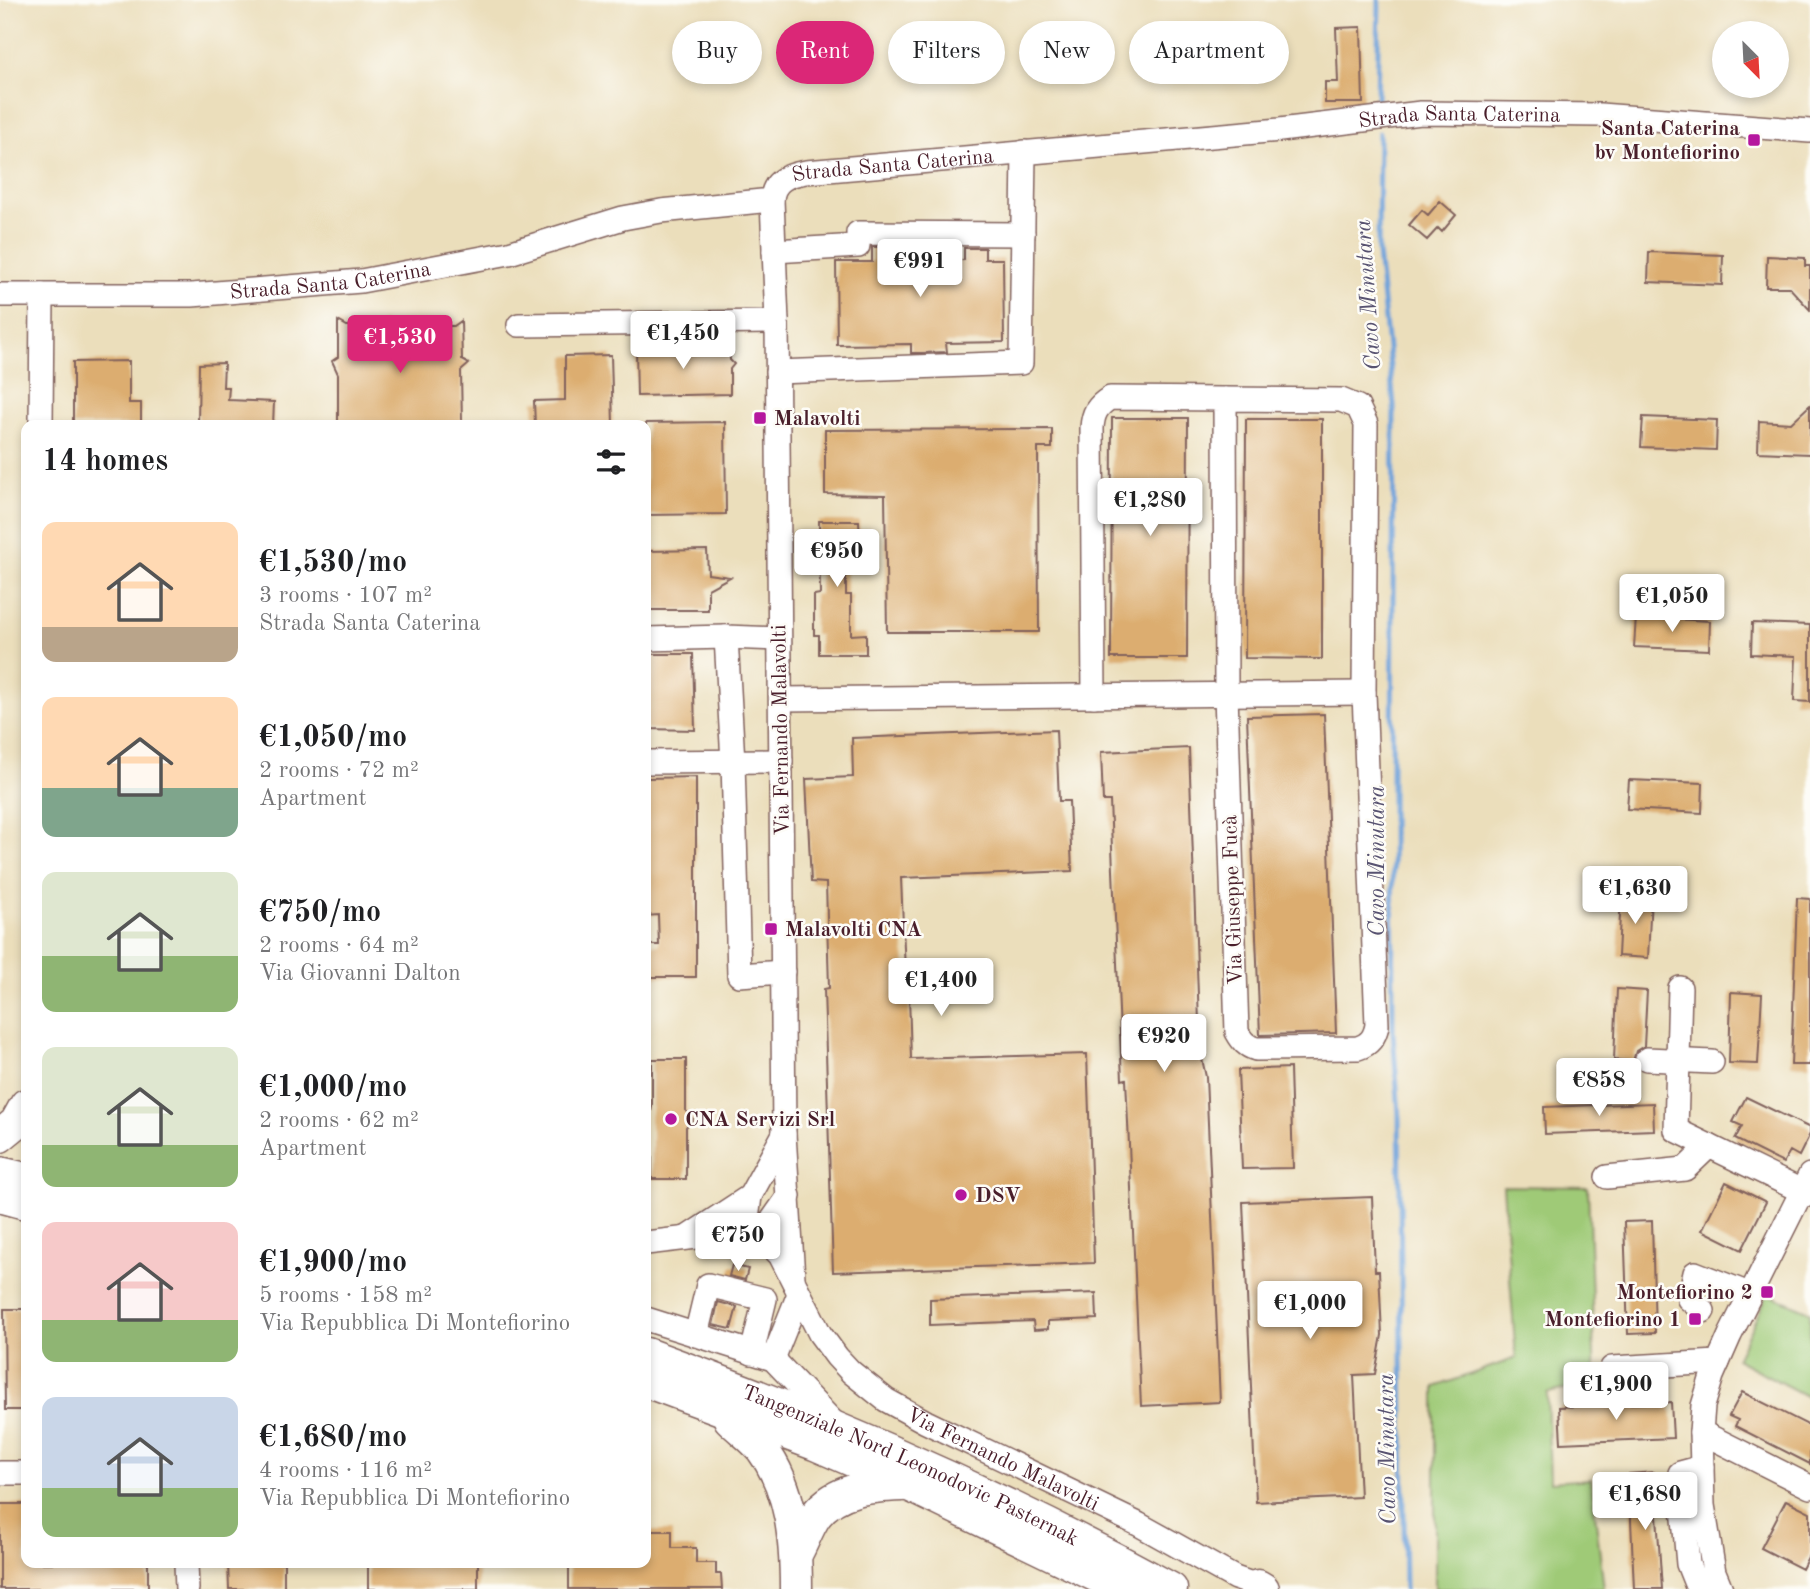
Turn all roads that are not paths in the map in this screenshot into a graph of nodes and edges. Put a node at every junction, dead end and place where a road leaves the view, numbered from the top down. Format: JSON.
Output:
{"nodes":[{"id":1,"x":1810,"y":131,"type":"edge"},
{"id":2,"x":1024,"y":152,"type":"junction"},
{"id":3,"x":772,"y":200,"type":"junction"},
{"id":4,"x":1023,"y":234,"type":"junction"},
{"id":5,"x":774,"y":251,"type":"junction"},
{"id":6,"x":0,"y":295,"type":"edge"},
{"id":7,"x":42,"y":295,"type":"junction"},
{"id":8,"x":777,"y":322,"type":"junction"},
{"id":9,"x":519,"y":325,"type":"dead end"},
{"id":10,"x":777,"y":372,"type":"junction"},
{"id":11,"x":1225,"y":399,"type":"junction"},
{"id":12,"x":41,"y":420,"type":"edge"},
{"id":13,"x":726,"y":637,"type":"junction"},
{"id":14,"x":651,"y":639,"type":"edge"},
{"id":15,"x":779,"y":639,"type":"junction"},
{"id":16,"x":1364,"y":693,"type":"junction"},
{"id":17,"x":1226,"y":694,"type":"junction"},
{"id":18,"x":1094,"y":696,"type":"junction"},
{"id":19,"x":781,"y":699,"type":"junction"},
{"id":20,"x":781,"y":761,"type":"junction"},
{"id":21,"x":651,"y":762,"type":"edge"},
{"id":22,"x":733,"y":762,"type":"junction"},
{"id":23,"x":783,"y":972,"type":"junction"},
{"id":24,"x":1680,"y":988,"type":"dead end"},
{"id":25,"x":1647,"y":1059,"type":"dead end"},
{"id":26,"x":1678,"y":1060,"type":"junction"},
{"id":27,"x":1712,"y":1062,"type":"dead end"},
{"id":28,"x":21,"y":1114,"type":"edge"},
{"id":29,"x":784,"y":1134,"type":"junction"},
{"id":30,"x":0,"y":1136,"type":"edge"},
{"id":31,"x":0,"y":1144,"type":"edge"},
{"id":32,"x":21,"y":1144,"type":"edge"},
{"id":33,"x":1709,"y":1146,"type":"junction"},
{"id":34,"x":0,"y":1172,"type":"edge"},
{"id":35,"x":1607,"y":1177,"type":"dead end"},
{"id":36,"x":21,"y":1178,"type":"edge"},
{"id":37,"x":1807,"y":1187,"type":"edge"},
{"id":38,"x":0,"y":1196,"type":"edge"},
{"id":39,"x":750,"y":1196,"type":"junction"},
{"id":40,"x":789,"y":1196,"type":"junction"},
{"id":41,"x":21,"y":1202,"type":"edge"},
{"id":42,"x":755,"y":1236,"type":"junction"},
{"id":43,"x":686,"y":1238,"type":"junction"},
{"id":44,"x":651,"y":1242,"type":"edge"},
{"id":45,"x":796,"y":1286,"type":"junction"},
{"id":46,"x":1749,"y":1294,"type":"junction"},
{"id":47,"x":1703,"y":1311,"type":"dead end"},
{"id":48,"x":651,"y":1321,"type":"edge"},
{"id":49,"x":696,"y":1335,"type":"junction"},
{"id":50,"x":651,"y":1356,"type":"edge"},
{"id":51,"x":762,"y":1356,"type":"junction"},
{"id":52,"x":1718,"y":1362,"type":"junction"},
{"id":53,"x":1612,"y":1368,"type":"dead end"},
{"id":54,"x":651,"y":1383,"type":"edge"},
{"id":55,"x":715,"y":1407,"type":"junction"},
{"id":56,"x":843,"y":1432,"type":"junction"},
{"id":57,"x":1701,"y":1432,"type":"junction"},
{"id":58,"x":1702,"y":1467,"type":"junction"},
{"id":59,"x":0,"y":1473,"type":"edge"},
{"id":60,"x":21,"y":1473,"type":"edge"},
{"id":61,"x":909,"y":1485,"type":"junction"},
{"id":62,"x":1810,"y":1487,"type":"edge"},
{"id":63,"x":796,"y":1554,"type":"junction"},
{"id":64,"x":186,"y":1568,"type":"edge"},
{"id":65,"x":1111,"y":1585,"type":"edge"},
{"id":66,"x":1260,"y":1588,"type":"edge"},
{"id":67,"x":187,"y":1589,"type":"edge"},
{"id":68,"x":796,"y":1589,"type":"edge"},
{"id":69,"x":1171,"y":1589,"type":"edge"},
{"id":70,"x":1698,"y":1589,"type":"edge"},
{"id":71,"x":1721,"y":1589,"type":"edge"}],
"edges":[{"from":1,"to":2,"type":"street","name":"Strada Santa Caterina"},
{"from":2,"to":3,"type":"street","name":"Strada Santa Caterina"},
{"from":2,"to":4,"type":"street"},
{"from":3,"to":5,"type":"street","name":"Via Fernando Malavolti"},
{"from":3,"to":7,"type":"street","name":"Strada Santa Caterina"},
{"from":4,"to":5,"type":"street"},
{"from":4,"to":10,"type":"street"},
{"from":5,"to":8,"type":"street","name":"Via Fernando Malavolti"},
{"from":6,"to":7,"type":"street","name":"Strada Santa Caterina"},
{"from":7,"to":12,"type":"street"},
{"from":8,"to":9,"type":"street"},
{"from":8,"to":10,"type":"street","name":"Via Fernando Malavolti"},
{"from":10,"to":15,"type":"street","name":"Via Fernando Malavolti"},
{"from":11,"to":16,"type":"street","name":"Via Giuseppe Fucà"},
{"from":11,"to":17,"type":"street","name":"Via Giuseppe Fucà"},
{"from":11,"to":18,"type":"street","name":"Via Giuseppe Fucà"},
{"from":13,"to":14,"type":"street"},
{"from":13,"to":15,"type":"street"},
{"from":13,"to":22,"type":"street"},
{"from":15,"to":19,"type":"street","name":"Via Fernando Malavolti"},
{"from":16,"to":17,"type":"street"},
{"from":16,"to":17,"type":"street","name":"Via Giuseppe Fucà"},
{"from":17,"to":18,"type":"street"},
{"from":18,"to":19,"type":"street"},
{"from":19,"to":20,"type":"street","name":"Via Fernando Malavolti"},
{"from":20,"to":22,"type":"street"},
{"from":20,"to":23,"type":"street","name":"Via Fernando Malavolti"},
{"from":21,"to":22,"type":"street"},
{"from":22,"to":23,"type":"street"},
{"from":23,"to":29,"type":"street","name":"Via Fernando Malavolti"},
{"from":24,"to":26,"type":"street"},
{"from":25,"to":26,"type":"street"},
{"from":26,"to":27,"type":"street"},
{"from":26,"to":33,"type":"street"},
{"from":28,"to":30,"type":"highway"},
{"from":29,"to":39,"type":"street","name":"Via Fernando Malavolti"},
{"from":29,"to":40,"type":"street","name":"Via Fernando Malavolti"},
{"from":31,"to":32,"type":"highway"},
{"from":33,"to":35,"type":"street"},
{"from":33,"to":37,"type":"street"},
{"from":34,"to":36,"type":"highway"},
{"from":37,"to":46,"type":"street"},
{"from":38,"to":41,"type":"highway"},
{"from":39,"to":42,"type":"street"},
{"from":39,"to":43,"type":"street","name":"Via Fernando Malavolti"},
{"from":40,"to":42,"type":"street"},
{"from":40,"to":45,"type":"street","name":"Via Fernando Malavolti"},
{"from":42,"to":43,"type":"street"},
{"from":42,"to":45,"type":"street","name":"Via Fernando Malavolti"},
{"from":43,"to":44,"type":"street"},
{"from":45,"to":51,"type":"street"},
{"from":45,"to":66,"type":"street","name":"Via Fernando Malavolti"},
{"from":46,"to":47,"type":"street"},
{"from":46,"to":52,"type":"street"},
{"from":48,"to":49,"type":"street"},
{"from":49,"to":51,"type":"street"},
{"from":49,"to":51,"type":"street"},
{"from":50,"to":56,"type":"highway","name":"Tangenziale Nord Leonodovic Pasternak"},
{"from":51,"to":56,"type":"street"},
{"from":52,"to":53,"type":"street"},
{"from":52,"to":57,"type":"street"},
{"from":54,"to":55,"type":"highway","name":"Tangenziale Nord Leonodovic Pasternak"},
{"from":55,"to":61,"type":"highway","name":"Tangenziale Nord Leonodovic Pasternak"},
{"from":55,"to":63,"type":"highway"},
{"from":56,"to":69,"type":"highway","name":"Tangenziale Nord Leonodovic Pasternak"},
{"from":57,"to":58,"type":"street"},
{"from":57,"to":62,"type":"street"},
{"from":58,"to":70,"type":"street"},
{"from":58,"to":71,"type":"street"},
{"from":59,"to":60,"type":"street"},
{"from":61,"to":63,"type":"highway"},
{"from":61,"to":65,"type":"highway","name":"Tangenziale Nord Leonodovic Pasternak"},
{"from":63,"to":68,"type":"highway"},
{"from":64,"to":67,"type":"street"}]}
